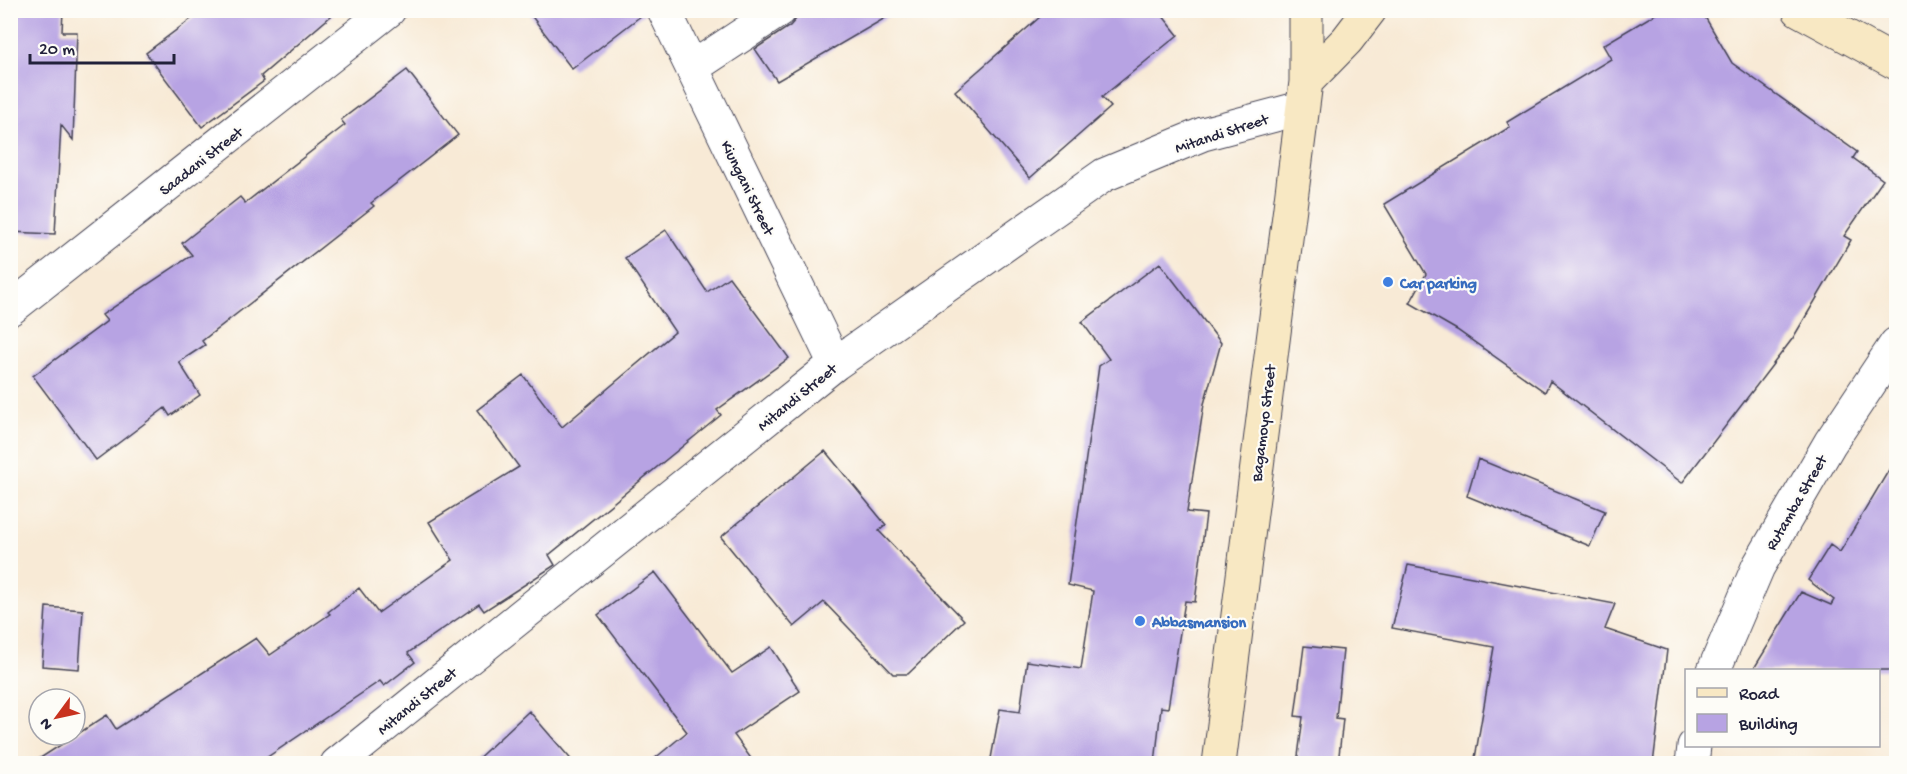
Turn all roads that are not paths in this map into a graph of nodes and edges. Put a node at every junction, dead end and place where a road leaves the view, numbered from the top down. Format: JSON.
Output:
{"nodes":[{"id":1,"x":389,"y":10,"type":"edge"},
{"id":2,"x":664,"y":10,"type":"edge"},
{"id":3,"x":780,"y":10,"type":"edge"},
{"id":4,"x":1306,"y":10,"type":"edge"},
{"id":5,"x":1370,"y":10,"type":"edge"},
{"id":6,"x":1803,"y":11,"type":"edge"},
{"id":7,"x":1896,"y":63,"type":"edge"},
{"id":8,"x":692,"y":69,"type":"junction"},
{"id":9,"x":1304,"y":95,"type":"junction"},
{"id":10,"x":10,"y":309,"type":"edge"},
{"id":11,"x":1896,"y":344,"type":"edge"},
{"id":12,"x":835,"y":364,"type":"junction"},
{"id":13,"x":1714,"y":669,"type":"edge"},
{"id":14,"x":1694,"y":747,"type":"edge"},
{"id":15,"x":337,"y":764,"type":"edge"},
{"id":16,"x":1219,"y":764,"type":"edge"},
{"id":17,"x":1692,"y":764,"type":"edge"}],
"edges":[{"from":1,"to":10,"type":"street","name":"Saadani Street"},
{"from":2,"to":8,"type":"street","name":"Kiungani Street"},
{"from":3,"to":8,"type":"street"},
{"from":4,"to":9,"type":"main road","name":"Bagamoyo Street"},
{"from":5,"to":9,"type":"main road"},
{"from":6,"to":7,"type":"main road"},
{"from":8,"to":12,"type":"street","name":"Kiungani Street"},
{"from":9,"to":12,"type":"street","name":"Mitandi Street"},
{"from":9,"to":16,"type":"main road","name":"Bagamoyo Street"},
{"from":11,"to":13,"type":"street","name":"Rutamba Street"},
{"from":12,"to":15,"type":"street","name":"Mitandi Street"},
{"from":14,"to":17,"type":"street"}]}
